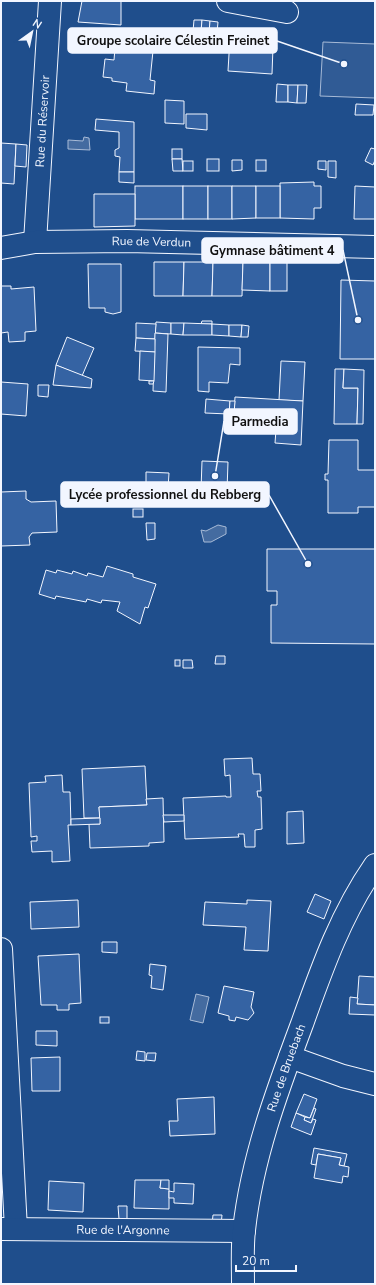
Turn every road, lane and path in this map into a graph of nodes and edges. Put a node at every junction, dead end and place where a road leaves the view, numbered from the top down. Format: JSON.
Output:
{"nodes":[{"id":1,"x":50,"y":1,"type":"edge"},
{"id":2,"x":228,"y":1,"type":"edge"},
{"id":3,"x":287,"y":12,"type":"dead end"},
{"id":4,"x":35,"y":242,"type":"junction"},
{"id":5,"x":375,"y":247,"type":"edge"},
{"id":6,"x":1,"y":248,"type":"edge"},
{"id":7,"x":375,"y":865,"type":"edge"},
{"id":8,"x":1,"y":949,"type":"edge"},
{"id":9,"x":290,"y":1057,"type":"junction"},
{"id":10,"x":375,"y":1084,"type":"edge"},
{"id":11,"x":9,"y":1229,"type":"edge"},
{"id":12,"x":244,"y":1231,"type":"junction"},
{"id":13,"x":243,"y":1284,"type":"edge"}],
"edges":[{"from":1,"to":4,"type":"street","name":"Rue du Réservoir"},
{"from":2,"to":3,"type":"street"},
{"from":4,"to":5,"type":"street","name":"Rue de Verdun"},
{"from":4,"to":6,"type":"street","name":"Rue de Verdun"},
{"from":7,"to":9,"type":"street","name":"Rue de Bruebach"},
{"from":8,"to":11,"type":"street"},
{"from":9,"to":10,"type":"street"},
{"from":9,"to":12,"type":"street","name":"Rue de Bruebach"},
{"from":11,"to":12,"type":"street","name":"Rue de l'Argonne"},
{"from":12,"to":13,"type":"street","name":"Rue de Bruebach"}]}
